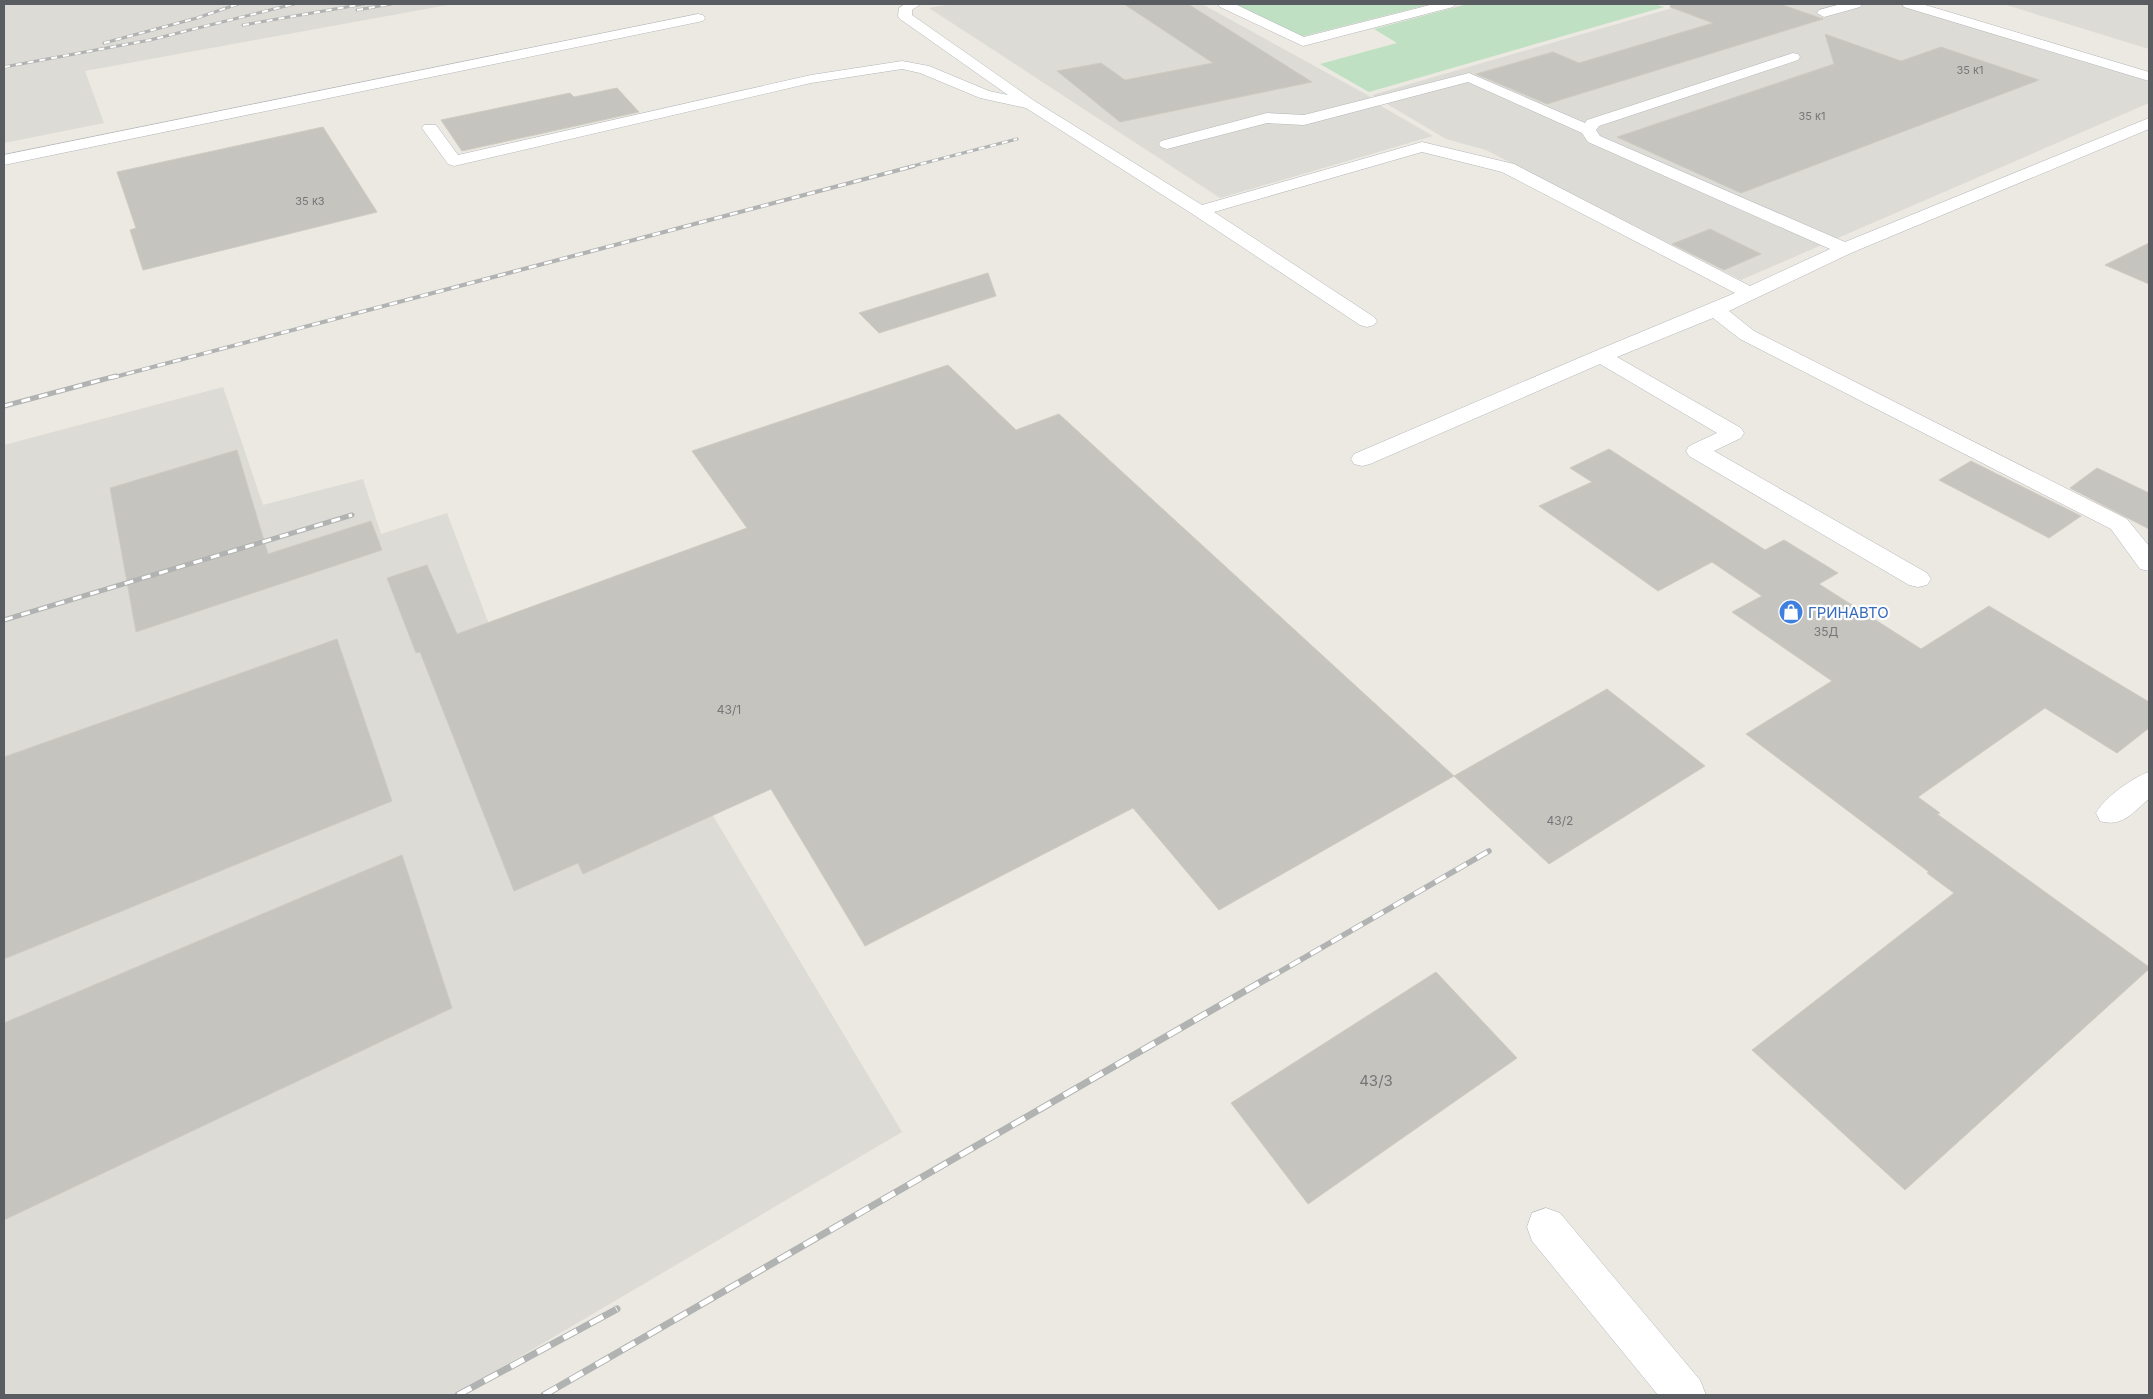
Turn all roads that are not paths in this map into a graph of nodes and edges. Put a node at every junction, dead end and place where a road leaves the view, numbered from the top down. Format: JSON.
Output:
{"nodes":[{"id":1,"x":915,"y":4,"type":"edge"},
{"id":2,"x":1225,"y":4,"type":"edge"},
{"id":3,"x":1448,"y":4,"type":"edge"},
{"id":4,"x":1855,"y":4,"type":"edge"},
{"id":5,"x":1909,"y":4,"type":"edge"},
{"id":6,"x":1824,"y":14,"type":"dead end"},
{"id":7,"x":698,"y":18,"type":"dead end"},
{"id":8,"x":1792,"y":57,"type":"dead end"},
{"id":9,"x":2149,"y":77,"type":"edge"},
{"id":10,"x":1031,"y":105,"type":"junction"},
{"id":11,"x":2149,"y":123,"type":"edge"},
{"id":12,"x":430,"y":128,"type":"dead end"},
{"id":13,"x":1588,"y":130,"type":"junction"},
{"id":14,"x":1167,"y":144,"type":"dead end"},
{"id":15,"x":4,"y":160,"type":"edge"},
{"id":16,"x":1200,"y":211,"type":"junction"},
{"id":17,"x":1845,"y":249,"type":"junction"},
{"id":18,"x":1751,"y":294,"type":"junction"},
{"id":19,"x":1715,"y":310,"type":"junction"},
{"id":20,"x":1367,"y":321,"type":"dead end"},
{"id":21,"x":1600,"y":356,"type":"junction"},
{"id":22,"x":1362,"y":459,"type":"dead end"},
{"id":23,"x":2149,"y":563,"type":"edge"},
{"id":24,"x":1918,"y":579,"type":"dead end"},
{"id":25,"x":2149,"y":783,"type":"edge"},
{"id":26,"x":2110,"y":813,"type":"dead end"},
{"id":27,"x":1546,"y":1227,"type":"dead end"},
{"id":28,"x":1685,"y":1395,"type":"edge"}],
"edges":[{"from":1,"to":10,"type":"street"},
{"from":2,"to":3,"type":"street"},
{"from":4,"to":6,"type":"street"},
{"from":5,"to":9,"type":"street"},
{"from":7,"to":15,"type":"street"},
{"from":8,"to":13,"type":"street"},
{"from":10,"to":12,"type":"street"},
{"from":10,"to":16,"type":"street"},
{"from":11,"to":17,"type":"street"},
{"from":13,"to":14,"type":"street"},
{"from":13,"to":17,"type":"street"},
{"from":16,"to":18,"type":"street"},
{"from":16,"to":20,"type":"street"},
{"from":17,"to":18,"type":"street"},
{"from":18,"to":19,"type":"street"},
{"from":19,"to":21,"type":"street"},
{"from":19,"to":23,"type":"street"},
{"from":21,"to":22,"type":"street"},
{"from":21,"to":24,"type":"street"},
{"from":25,"to":26,"type":"street"},
{"from":27,"to":28,"type":"street"}]}
